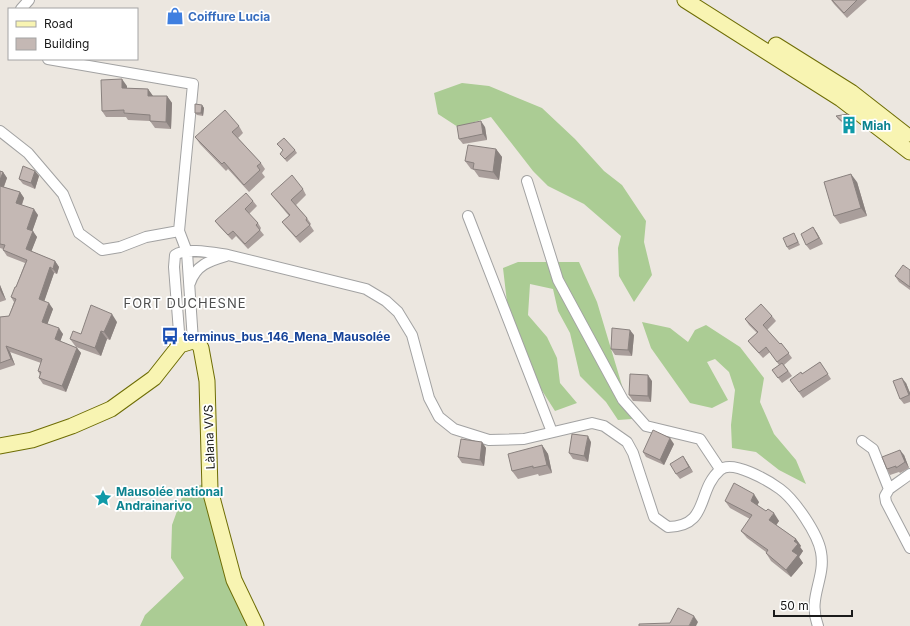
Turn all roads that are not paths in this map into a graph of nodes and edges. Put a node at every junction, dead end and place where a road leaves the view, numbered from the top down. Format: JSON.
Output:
{"nodes":[{"id":1,"x":29,"y":0,"type":"edge"},
{"id":2,"x":685,"y":0,"type":"edge"},
{"id":3,"x":703,"y":0,"type":"edge"},
{"id":4,"x":23,"y":8,"type":"edge"},
{"id":5,"x":54,"y":60,"type":"edge"},
{"id":6,"x":0,"y":131,"type":"edge"},
{"id":7,"x":910,"y":138,"type":"edge"},
{"id":8,"x":910,"y":152,"type":"edge"},
{"id":9,"x":527,"y":181,"type":"dead end"},
{"id":10,"x":468,"y":216,"type":"dead end"},
{"id":11,"x":179,"y":231,"type":"junction"},
{"id":12,"x":187,"y":252,"type":"junction"},
{"id":13,"x":228,"y":255,"type":"junction"},
{"id":14,"x":189,"y":286,"type":"junction"},
{"id":15,"x":187,"y":343,"type":"junction"},
{"id":16,"x":552,"y":432,"type":"junction"},
{"id":17,"x":862,"y":441,"type":"dead end"},
{"id":18,"x":0,"y":446,"type":"edge"},
{"id":19,"x":720,"y":469,"type":"junction"},
{"id":20,"x":910,"y":474,"type":"edge"},
{"id":21,"x":889,"y":489,"type":"junction"},
{"id":22,"x":910,"y":548,"type":"edge"},
{"id":23,"x":256,"y":626,"type":"edge"},
{"id":24,"x":818,"y":626,"type":"edge"}],
"edges":[{"from":1,"to":4,"type":"street"},
{"from":2,"to":8,"type":"street"},
{"from":3,"to":7,"type":"street"},
{"from":5,"to":11,"type":"street"},
{"from":6,"to":11,"type":"street"},
{"from":9,"to":19,"type":"street"},
{"from":10,"to":16,"type":"street"},
{"from":11,"to":12,"type":"street"},
{"from":12,"to":13,"type":"street"},
{"from":12,"to":14,"type":"street"},
{"from":12,"to":15,"type":"street"},
{"from":13,"to":14,"type":"street"},
{"from":13,"to":16,"type":"street"},
{"from":14,"to":15,"type":"street"},
{"from":15,"to":18,"type":"street"},
{"from":15,"to":23,"type":"street","name":"Làlana VVS"},
{"from":16,"to":19,"type":"street"},
{"from":17,"to":21,"type":"street"},
{"from":19,"to":24,"type":"street"},
{"from":20,"to":21,"type":"street"},
{"from":21,"to":22,"type":"street"}]}
